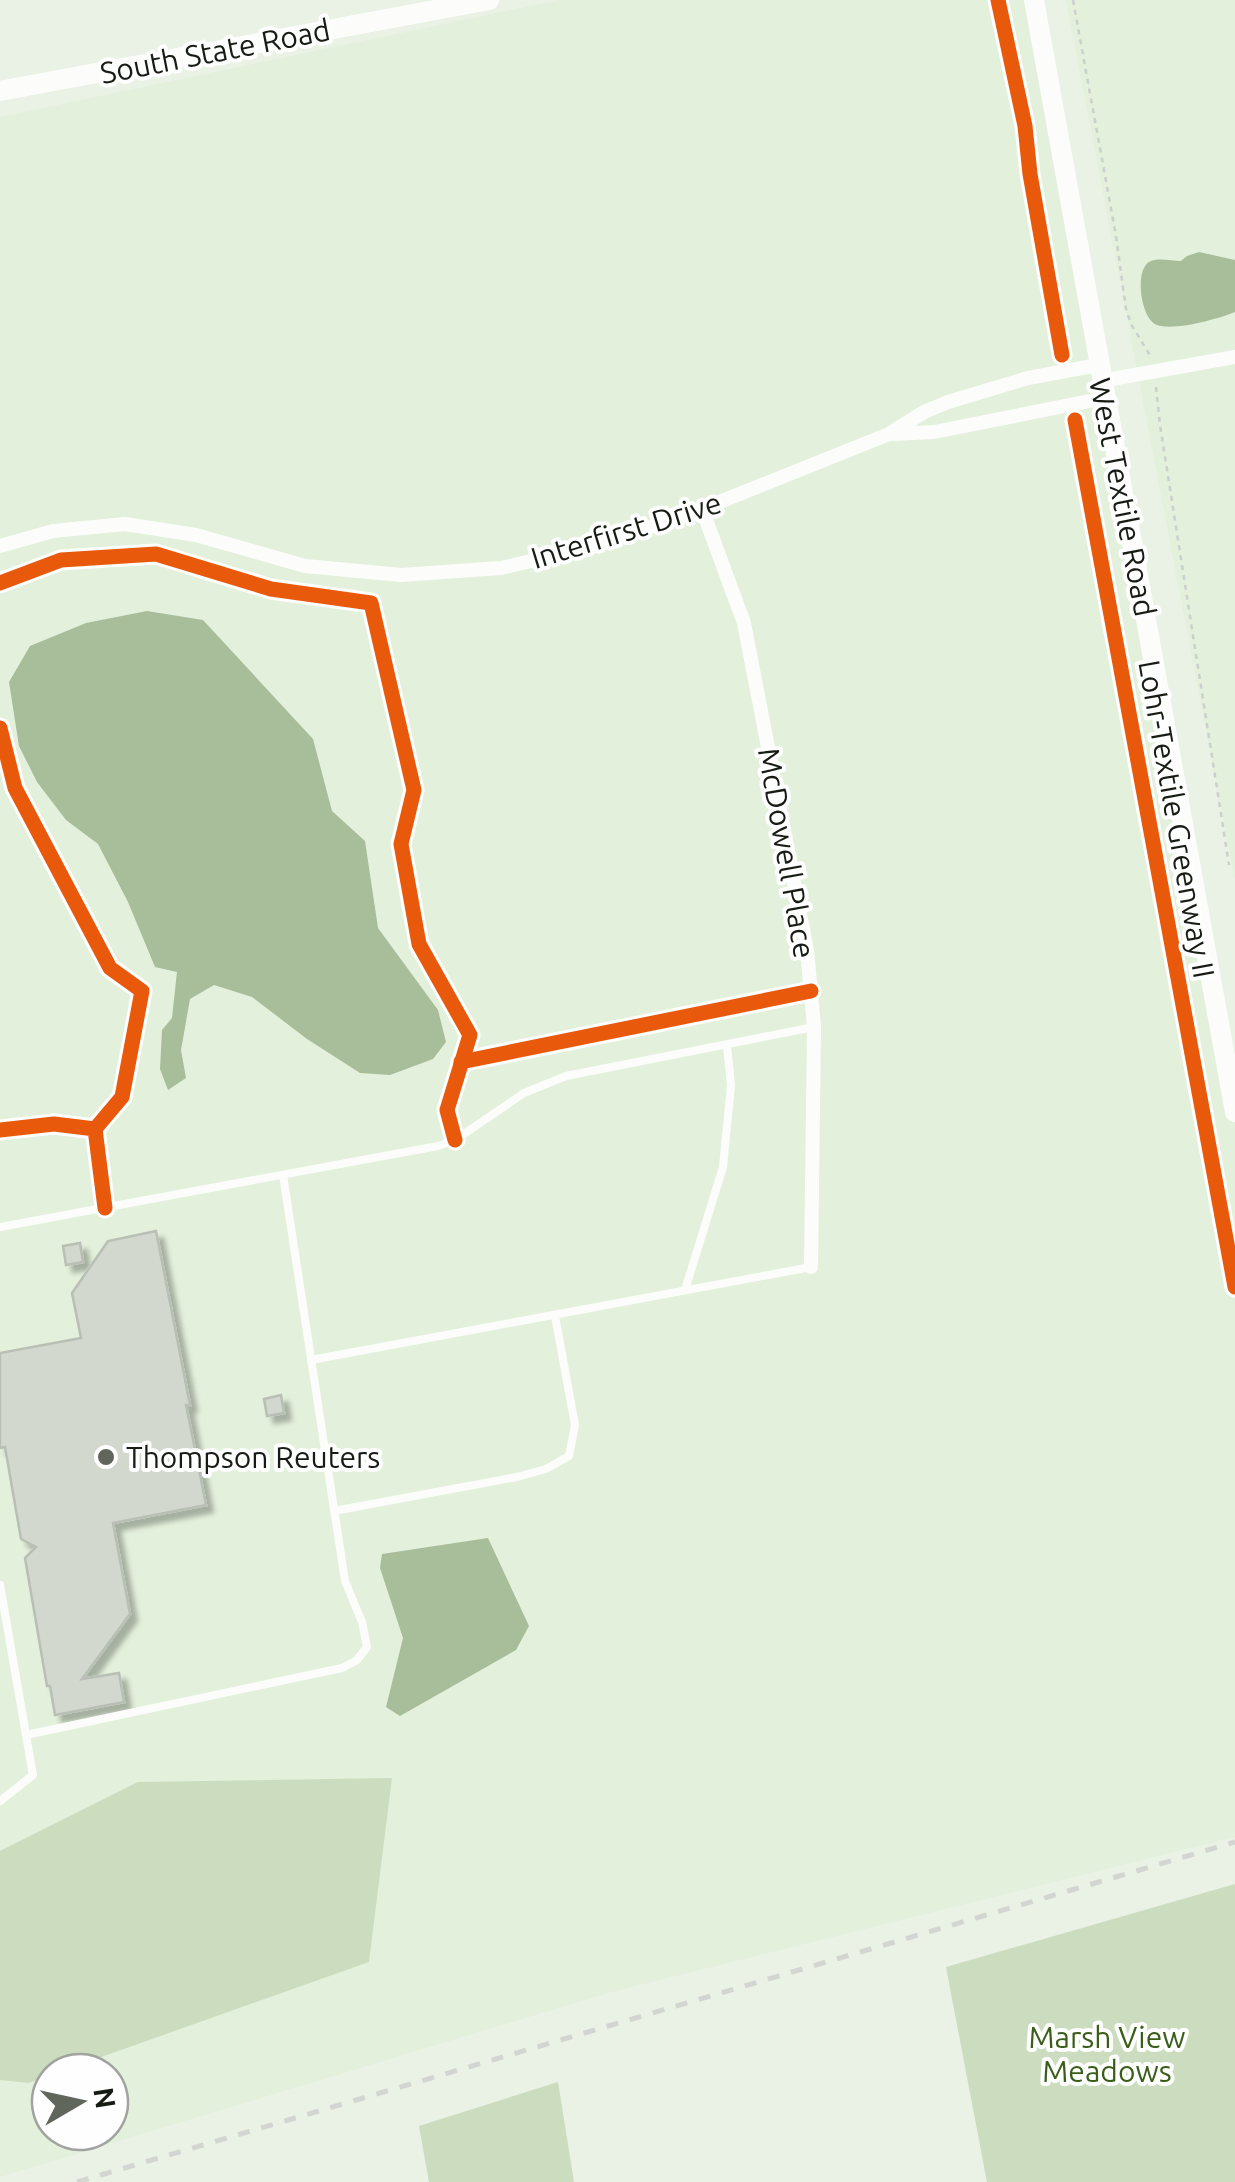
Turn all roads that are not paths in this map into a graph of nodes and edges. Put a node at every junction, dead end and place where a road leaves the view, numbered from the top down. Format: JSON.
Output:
{"nodes":[{"id":1,"x":489,"y":0,"type":"edge"},
{"id":2,"x":1034,"y":0,"type":"edge"},
{"id":3,"x":0,"y":91,"type":"edge"},
{"id":4,"x":1235,"y":357,"type":"edge"},
{"id":5,"x":1101,"y":381,"type":"junction"},
{"id":6,"x":890,"y":434,"type":"junction"},
{"id":7,"x":702,"y":509,"type":"junction"},
{"id":8,"x":0,"y":546,"type":"edge"},
{"id":9,"x":814,"y":1027,"type":"junction"},
{"id":10,"x":727,"y":1046,"type":"junction"},
{"id":11,"x":1235,"y":1112,"type":"edge"},
{"id":12,"x":283,"y":1175,"type":"junction"},
{"id":13,"x":0,"y":1228,"type":"edge"},
{"id":14,"x":811,"y":1267,"type":"joint"},
{"id":15,"x":685,"y":1290,"type":"junction"},
{"id":16,"x":555,"y":1316,"type":"junction"},
{"id":17,"x":311,"y":1360,"type":"junction"},
{"id":18,"x":334,"y":1511,"type":"junction"},
{"id":19,"x":0,"y":1586,"type":"edge"},
{"id":20,"x":26,"y":1735,"type":"junction"},
{"id":21,"x":0,"y":1801,"type":"edge"}],
"edges":[{"from":1,"to":3,"type":"main road","name":"South State Road"},
{"from":2,"to":5,"type":"main road","name":"West Textile Road"},
{"from":4,"to":5,"type":"street"},
{"from":5,"to":6,"type":"street","name":"Interfirst Drive"},
{"from":5,"to":6,"type":"street","name":"Interfirst Drive"},
{"from":5,"to":11,"type":"main road","name":"West Textile Road"},
{"from":6,"to":7,"type":"street","name":"Interfirst Drive"},
{"from":7,"to":8,"type":"street","name":"Interfirst Drive"},
{"from":7,"to":9,"type":"street","name":"McDowell Place"},
{"from":9,"to":10,"type":"lane"},
{"from":9,"to":14,"type":"street","name":"McDowell Place"},
{"from":10,"to":12,"type":"lane"},
{"from":10,"to":15,"type":"lane"},
{"from":12,"to":13,"type":"lane"},
{"from":12,"to":17,"type":"lane"},
{"from":14,"to":15,"type":"lane"},
{"from":15,"to":16,"type":"lane"},
{"from":16,"to":17,"type":"lane"},
{"from":16,"to":18,"type":"lane"},
{"from":17,"to":18,"type":"lane"},
{"from":18,"to":20,"type":"lane"},
{"from":19,"to":20,"type":"lane"},
{"from":20,"to":21,"type":"lane"}]}
